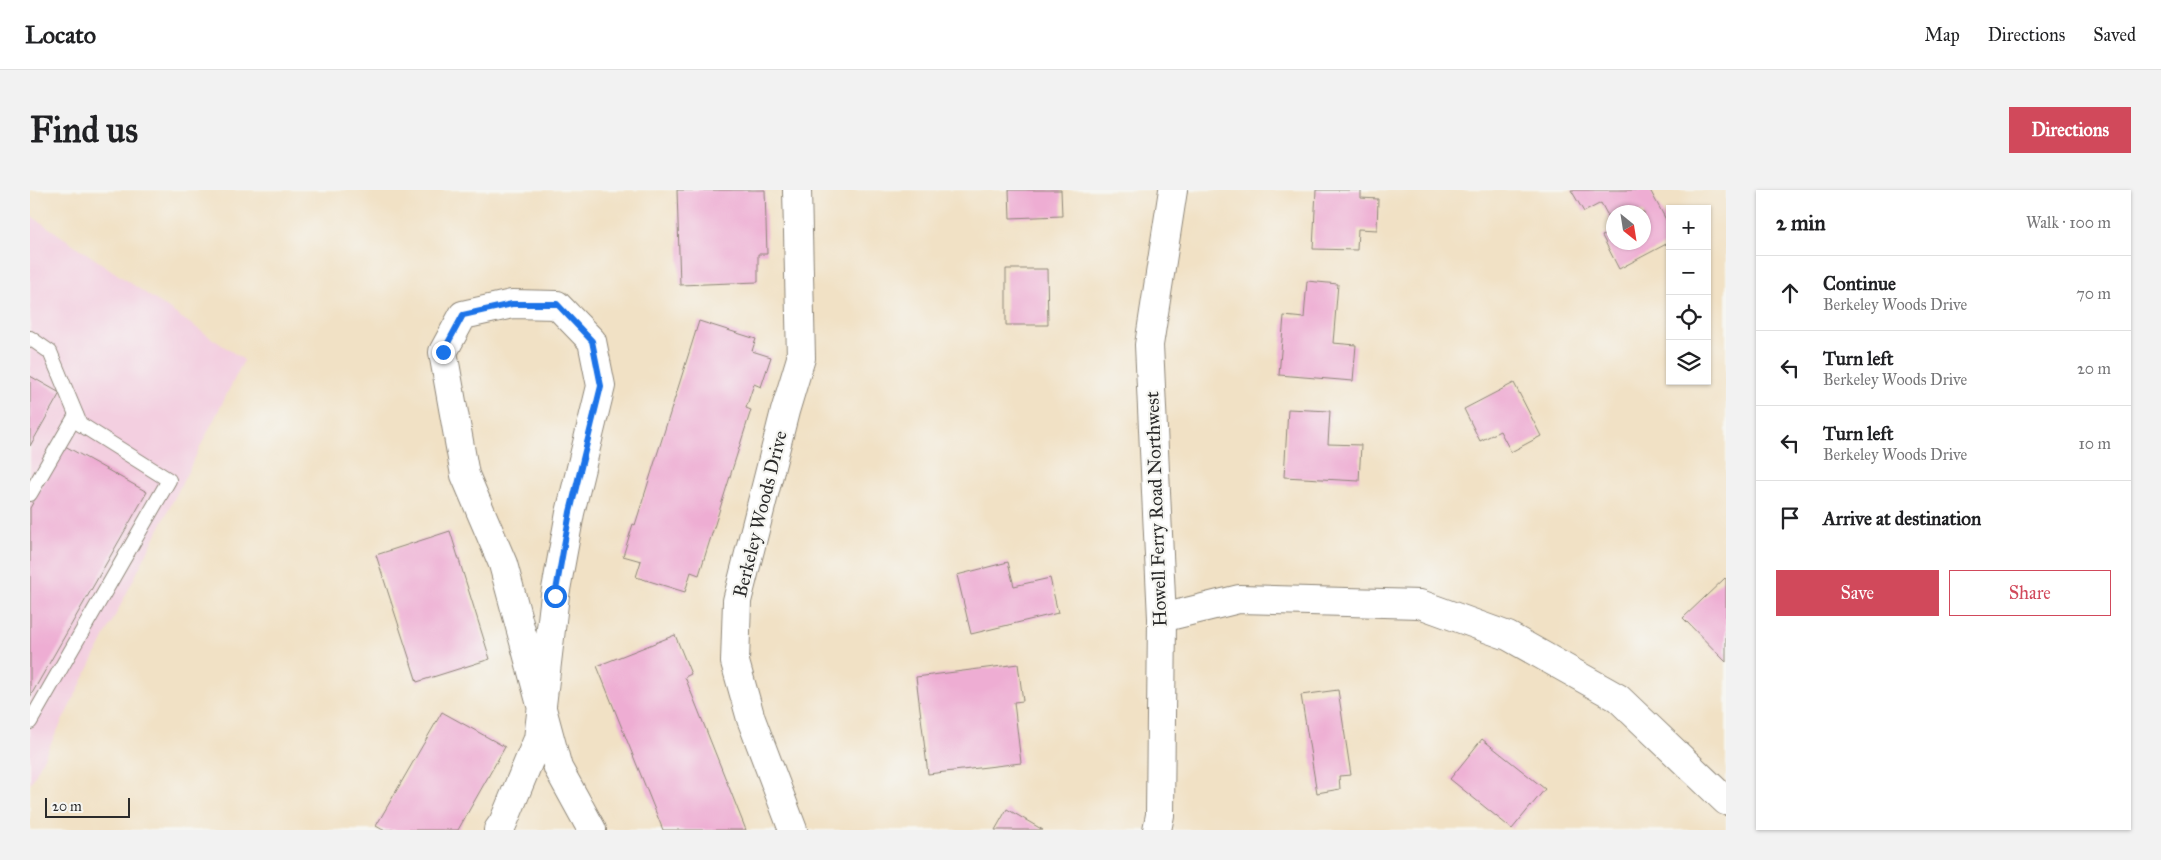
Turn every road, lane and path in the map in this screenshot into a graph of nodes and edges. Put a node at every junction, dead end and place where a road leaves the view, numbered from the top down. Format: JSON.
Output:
{"nodes":[{"id":1,"x":797,"y":190,"type":"edge"},
{"id":2,"x":1173,"y":190,"type":"edge"},
{"id":3,"x":30,"y":338,"type":"edge"},
{"id":4,"x":76,"y":414,"type":"junction"},
{"id":5,"x":30,"y":494,"type":"edge"},
{"id":6,"x":1162,"y":618,"type":"junction"},
{"id":7,"x":542,"y":707,"type":"junction"},
{"id":8,"x":30,"y":722,"type":"edge"},
{"id":9,"x":1726,"y":801,"type":"edge"},
{"id":10,"x":498,"y":830,"type":"edge"},
{"id":11,"x":592,"y":830,"type":"edge"},
{"id":12,"x":793,"y":830,"type":"edge"},
{"id":13,"x":1157,"y":830,"type":"edge"}],
"edges":[{"from":1,"to":12,"type":"street","name":"Berkeley Woods Drive"},
{"from":2,"to":6,"type":"street","name":"Howell Ferry Road Northwest"},
{"from":3,"to":4,"type":"lane"},
{"from":4,"to":5,"type":"lane"},
{"from":4,"to":8,"type":"lane"},
{"from":6,"to":9,"type":"street"},
{"from":6,"to":13,"type":"street","name":"Howell Ferry Road Northwest"},
{"from":7,"to":7,"type":"street"},
{"from":7,"to":10,"type":"street"},
{"from":7,"to":11,"type":"street"}]}
